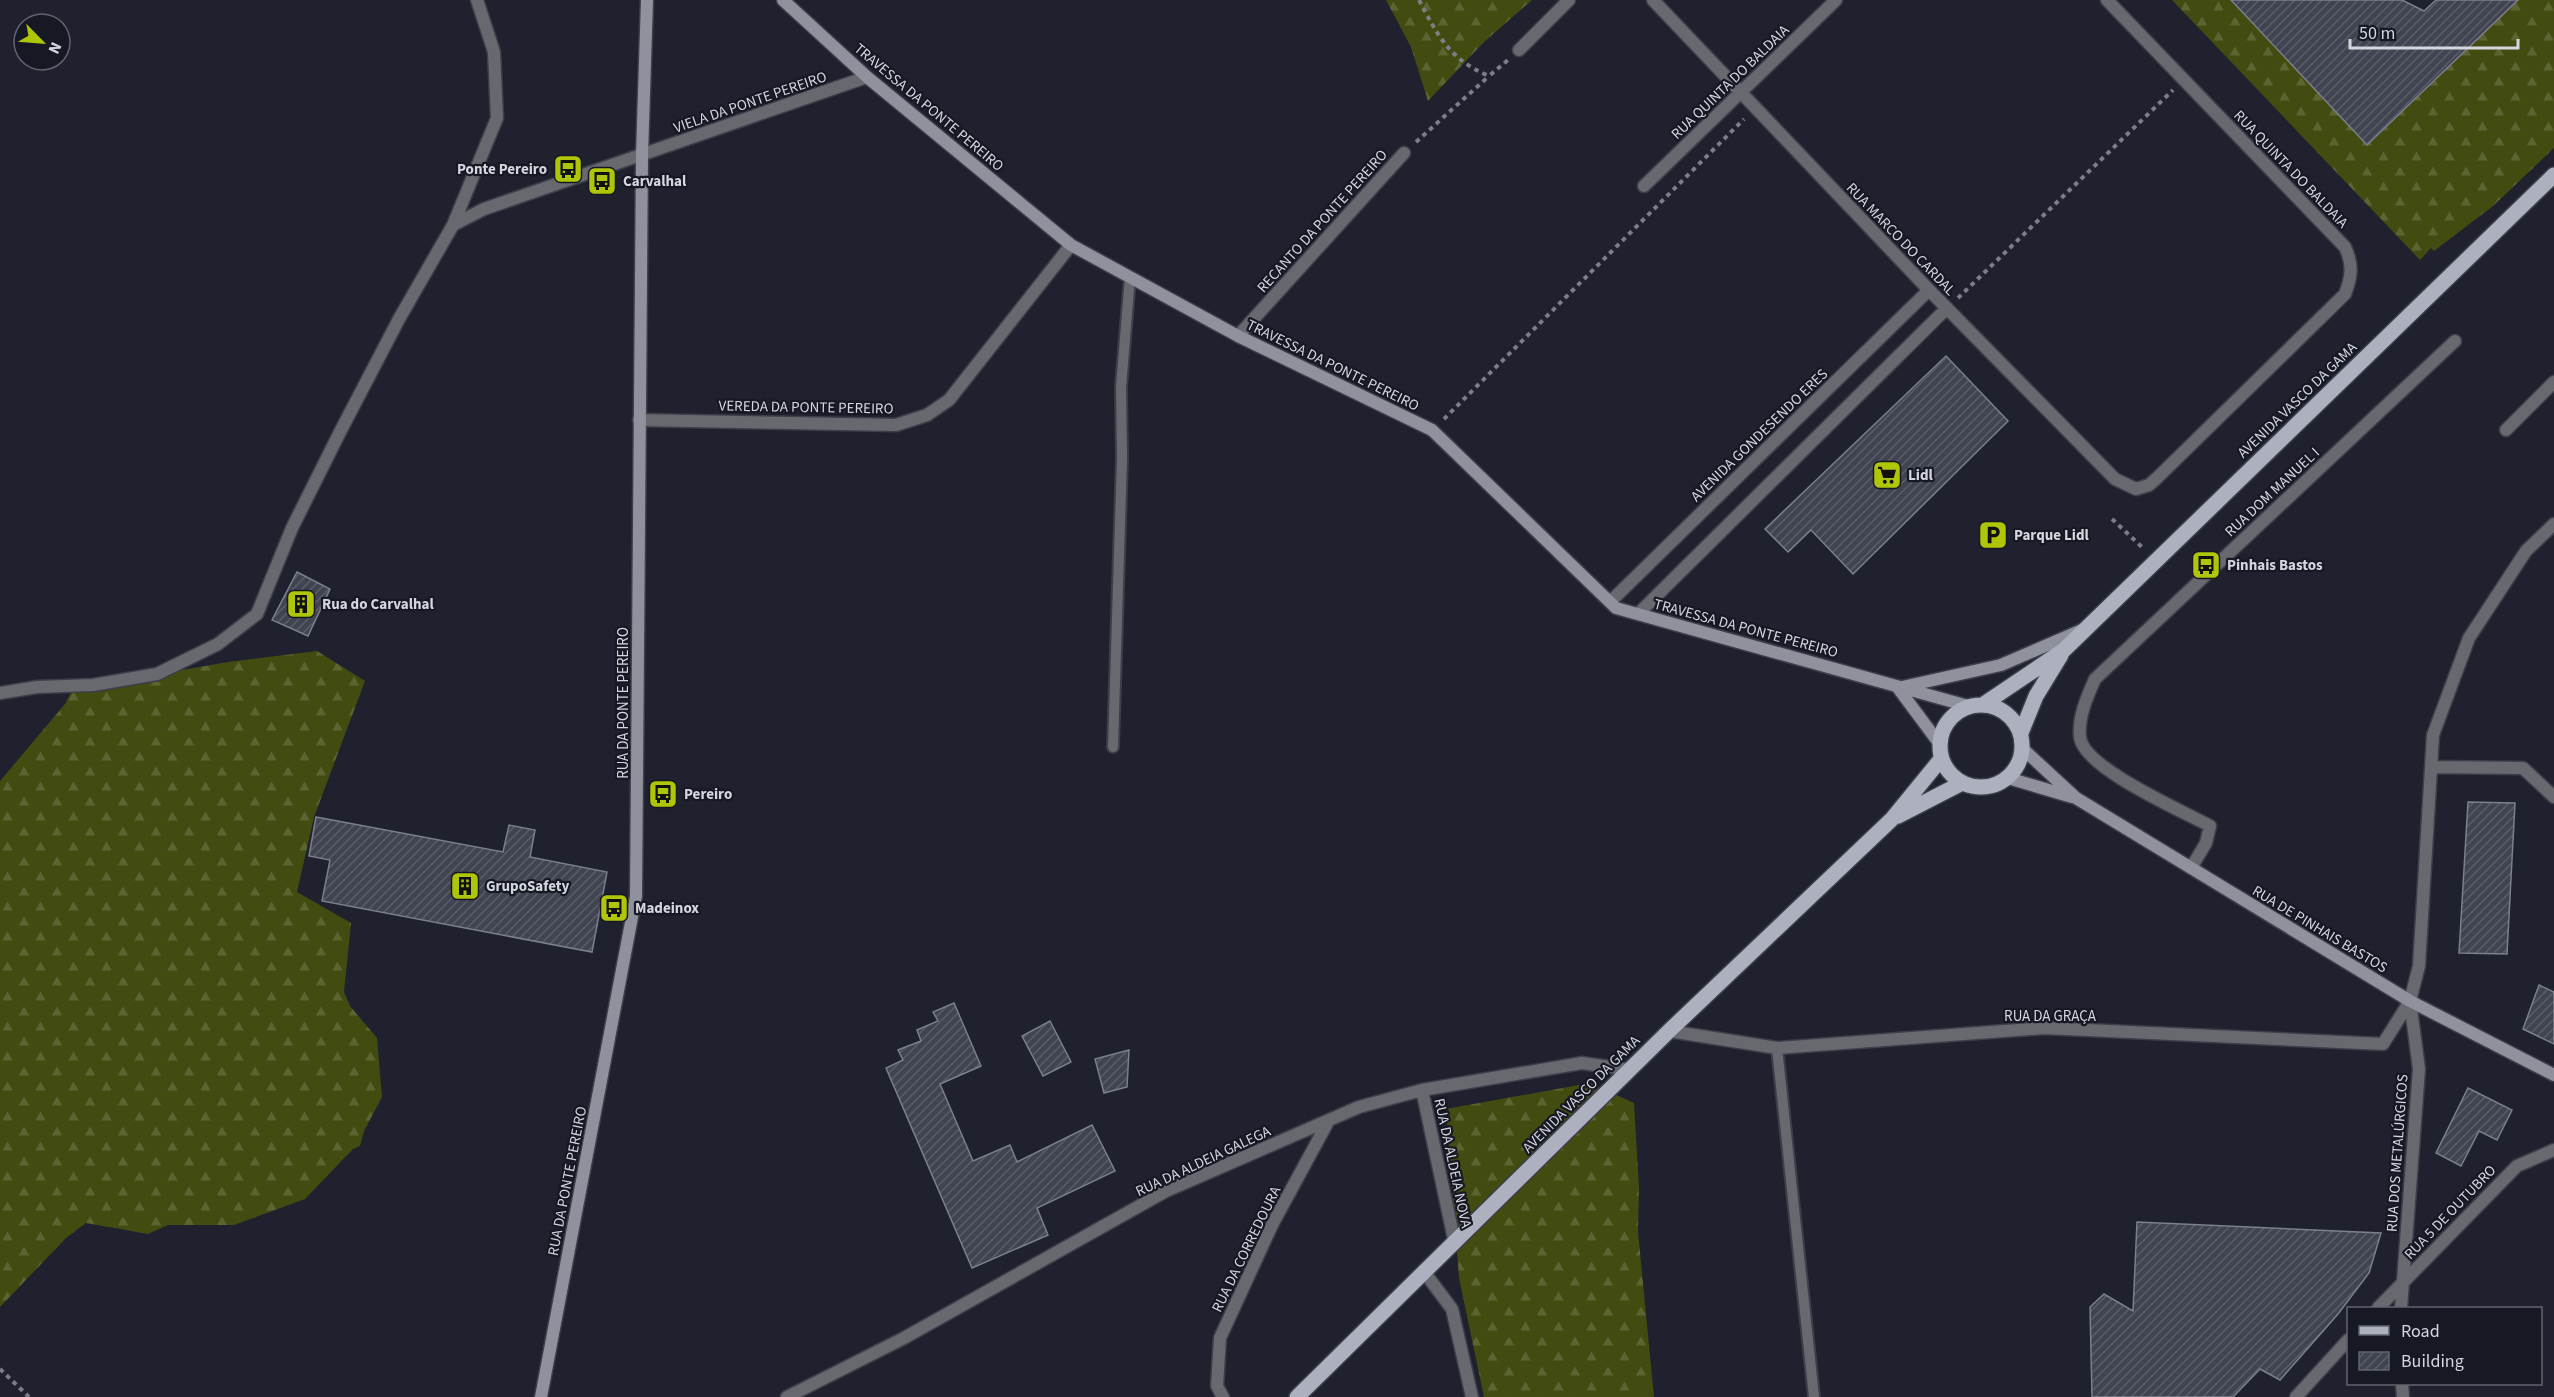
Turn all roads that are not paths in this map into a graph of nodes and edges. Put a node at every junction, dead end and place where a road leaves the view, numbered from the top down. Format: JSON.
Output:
{"nodes":[{"id":1,"x":477,"y":0,"type":"edge"},
{"id":2,"x":647,"y":0,"type":"edge"},
{"id":3,"x":783,"y":0,"type":"edge"},
{"id":4,"x":1569,"y":0,"type":"edge"},
{"id":5,"x":1653,"y":0,"type":"edge"},
{"id":6,"x":1836,"y":0,"type":"edge"},
{"id":7,"x":2107,"y":0,"type":"edge"},
{"id":8,"x":1519,"y":50,"type":"road end"},
{"id":9,"x":867,"y":77,"type":"junction"},
{"id":10,"x":1741,"y":93,"type":"junction"},
{"id":11,"x":1404,"y":153,"type":"road end"},
{"id":12,"x":642,"y":155,"type":"junction"},
{"id":13,"x":2554,"y":175,"type":"edge"},
{"id":14,"x":1644,"y":186,"type":"dead end"},
{"id":15,"x":453,"y":225,"type":"junction"},
{"id":16,"x":1071,"y":245,"type":"junction"},
{"id":17,"x":1130,"y":277,"type":"junction"},
{"id":18,"x":1929,"y":290,"type":"junction"},
{"id":19,"x":1947,"y":308,"type":"junction"},
{"id":20,"x":1238,"y":336,"type":"junction"},
{"id":21,"x":2455,"y":341,"type":"dead end"},
{"id":22,"x":2554,"y":382,"type":"edge"},
{"id":23,"x":639,"y":420,"type":"junction"},
{"id":24,"x":2506,"y":430,"type":"dead end"},
{"id":25,"x":2136,"y":489,"type":"joint"},
{"id":26,"x":2554,"y":524,"type":"edge"},
{"id":27,"x":1610,"y":602,"type":"junction"},
{"id":28,"x":1638,"y":614,"type":"junction"},
{"id":29,"x":2088,"y":627,"type":"junction"},
{"id":30,"x":2064,"y":650,"type":"junction"},
{"id":31,"x":1898,"y":688,"type":"junction"},
{"id":32,"x":0,"y":693,"type":"edge"},
{"id":33,"x":1984,"y":704,"type":"junction"},
{"id":34,"x":1968,"y":706,"type":"junction"},
{"id":35,"x":2021,"y":733,"type":"junction"},
{"id":36,"x":1939,"y":743,"type":"junction"},
{"id":37,"x":1113,"y":747,"type":"dead end"},
{"id":38,"x":2023,"y":749,"type":"junction"},
{"id":39,"x":1941,"y":759,"type":"junction"},
{"id":40,"x":2431,"y":766,"type":"junction"},
{"id":41,"x":2008,"y":777,"type":"junction"},
{"id":42,"x":1962,"y":783,"type":"junction"},
{"id":43,"x":2554,"y":797,"type":"edge"},
{"id":44,"x":2076,"y":798,"type":"junction"},
{"id":45,"x":1893,"y":819,"type":"junction"},
{"id":46,"x":2191,"y":868,"type":"junction"},
{"id":47,"x":2410,"y":1001,"type":"junction"},
{"id":48,"x":1669,"y":1032,"type":"junction"},
{"id":49,"x":1777,"y":1048,"type":"junction"},
{"id":50,"x":1631,"y":1070,"type":"junction"},
{"id":51,"x":2554,"y":1075,"type":"edge"},
{"id":52,"x":1422,"y":1090,"type":"junction"},
{"id":53,"x":1329,"y":1120,"type":"junction"},
{"id":54,"x":2554,"y":1150,"type":"edge"},
{"id":55,"x":1455,"y":1244,"type":"junction"},
{"id":56,"x":1425,"y":1273,"type":"junction"},
{"id":57,"x":2402,"y":1283,"type":"junction"},
{"id":58,"x":2379,"y":1307,"type":"edge"},
{"id":59,"x":2401,"y":1307,"type":"edge"},
{"id":60,"x":2347,"y":1342,"type":"edge"},
{"id":61,"x":541,"y":1397,"type":"edge"},
{"id":62,"x":787,"y":1397,"type":"edge"},
{"id":63,"x":1222,"y":1397,"type":"edge"},
{"id":64,"x":1297,"y":1397,"type":"edge"},
{"id":65,"x":1472,"y":1397,"type":"edge"},
{"id":66,"x":1814,"y":1397,"type":"edge"},
{"id":67,"x":2296,"y":1397,"type":"edge"}],
"edges":[{"from":1,"to":15,"type":"street"},
{"from":2,"to":12,"type":"street","name":"RUA DA PONTE PEREIRO"},
{"from":3,"to":9,"type":"street","name":"TRAVESSA DA PONTE PEREIRO"},
{"from":4,"to":8,"type":"street"},
{"from":5,"to":10,"type":"street","name":"RUA MARCO DO CARDAL"},
{"from":6,"to":10,"type":"street","name":"RUA QUINTA DO BALDAIA"},
{"from":7,"to":25,"type":"street","name":"RUA QUINTA DO BALDAIA"},
{"from":9,"to":12,"type":"street","name":"VIELA DA PONTE PEREIRO"},
{"from":9,"to":16,"type":"street","name":"TRAVESSA DA PONTE PEREIRO"},
{"from":10,"to":14,"type":"street","name":"RUA QUINTA DO BALDAIA"},
{"from":10,"to":18,"type":"street","name":"RUA MARCO DO CARDAL"},
{"from":11,"to":20,"type":"street","name":"RECANTO DA PONTE PEREIRO"},
{"from":12,"to":15,"type":"street"},
{"from":12,"to":23,"type":"street","name":"RUA DA PONTE PEREIRO"},
{"from":13,"to":29,"type":"main road","name":"AVENIDA VASCO DA GAMA"},
{"from":15,"to":32,"type":"street"},
{"from":16,"to":17,"type":"street","name":"TRAVESSA DA PONTE PEREIRO"},
{"from":16,"to":23,"type":"street","name":"VEREDA DA PONTE PEREIRO"},
{"from":17,"to":20,"type":"street","name":"TRAVESSA DA PONTE PEREIRO"},
{"from":17,"to":37,"type":"lane"},
{"from":18,"to":19,"type":"street","name":"RUA MARCO DO CARDAL"},
{"from":18,"to":27,"type":"street","name":"AVENIDA GONDESENDO ERES"},
{"from":19,"to":25,"type":"street","name":"RUA MARCO DO CARDAL"},
{"from":19,"to":28,"type":"street"},
{"from":20,"to":27,"type":"street","name":"TRAVESSA DA PONTE PEREIRO"},
{"from":21,"to":46,"type":"street","name":"RUA DOM MANUEL I"},
{"from":22,"to":24,"type":"street"},
{"from":23,"to":61,"type":"street","name":"RUA DA PONTE PEREIRO"},
{"from":26,"to":40,"type":"street"},
{"from":27,"to":28,"type":"street","name":"TRAVESSA DA PONTE PEREIRO"},
{"from":28,"to":31,"type":"street","name":"TRAVESSA DA PONTE PEREIRO"},
{"from":29,"to":30,"type":"main road","name":"AVENIDA VASCO DA GAMA"},
{"from":29,"to":31,"type":"street"},
{"from":30,"to":33,"type":"main road","name":"AVENIDA VASCO DA GAMA"},
{"from":30,"to":35,"type":"main road","name":"AVENIDA VASCO DA GAMA"},
{"from":31,"to":34,"type":"street","name":"TRAVESSA DA PONTE PEREIRO"},
{"from":31,"to":36,"type":"street"},
{"from":33,"to":34,"type":"main road","name":"AVENIDA VASCO DA GAMA"},
{"from":33,"to":35,"type":"main road"},
{"from":34,"to":36,"type":"main road"},
{"from":35,"to":38,"type":"main road","name":"AVENIDA VASCO DA GAMA"},
{"from":36,"to":39,"type":"main road"},
{"from":38,"to":41,"type":"main road"},
{"from":38,"to":44,"type":"street","name":"RUA DE PINHAIS BASTOS"},
{"from":39,"to":42,"type":"main road"},
{"from":39,"to":45,"type":"main road","name":"AVENIDA VASCO DA GAMA"},
{"from":40,"to":43,"type":"street"},
{"from":40,"to":47,"type":"street"},
{"from":41,"to":42,"type":"main road"},
{"from":41,"to":44,"type":"street","name":"RUA DE PINHAIS BASTOS"},
{"from":42,"to":45,"type":"main road","name":"AVENIDA VASCO DA GAMA"},
{"from":44,"to":46,"type":"street","name":"RUA DE PINHAIS BASTOS"},
{"from":45,"to":48,"type":"main road","name":"AVENIDA VASCO DA GAMA"},
{"from":46,"to":47,"type":"street","name":"RUA DE PINHAIS BASTOS"},
{"from":47,"to":49,"type":"street","name":"RUA DA GRAÇA"},
{"from":47,"to":51,"type":"street","name":"RUA DE PINHAIS BASTOS"},
{"from":47,"to":57,"type":"street","name":"RUA DOS METALÚRGICOS"},
{"from":48,"to":49,"type":"street","name":"RUA DA GRAÇA"},
{"from":48,"to":50,"type":"main road","name":"AVENIDA VASCO DA GAMA"},
{"from":49,"to":66,"type":"lane"},
{"from":50,"to":52,"type":"street","name":"RUA DA ALDEIA GALEGA"},
{"from":50,"to":55,"type":"main road","name":"AVENIDA VASCO DA GAMA"},
{"from":52,"to":53,"type":"street","name":"RUA DA ALDEIA GALEGA"},
{"from":52,"to":55,"type":"street","name":"RUA DA ALDEIA NOVA"},
{"from":53,"to":62,"type":"street","name":"RUA DA ALDEIA GALEGA"},
{"from":53,"to":63,"type":"street","name":"RUA DA CORREDOURA"},
{"from":54,"to":57,"type":"street","name":"RUA 5 DE OUTUBRO"},
{"from":55,"to":56,"type":"main road","name":"AVENIDA VASCO DA GAMA"},
{"from":56,"to":64,"type":"main road","name":"AVENIDA VASCO DA GAMA"},
{"from":56,"to":65,"type":"street"},
{"from":57,"to":58,"type":"street","name":"RUA 5 DE OUTUBRO"},
{"from":57,"to":59,"type":"street","name":"RUA DOS METALÚRGICOS"},
{"from":60,"to":67,"type":"street"}]}
